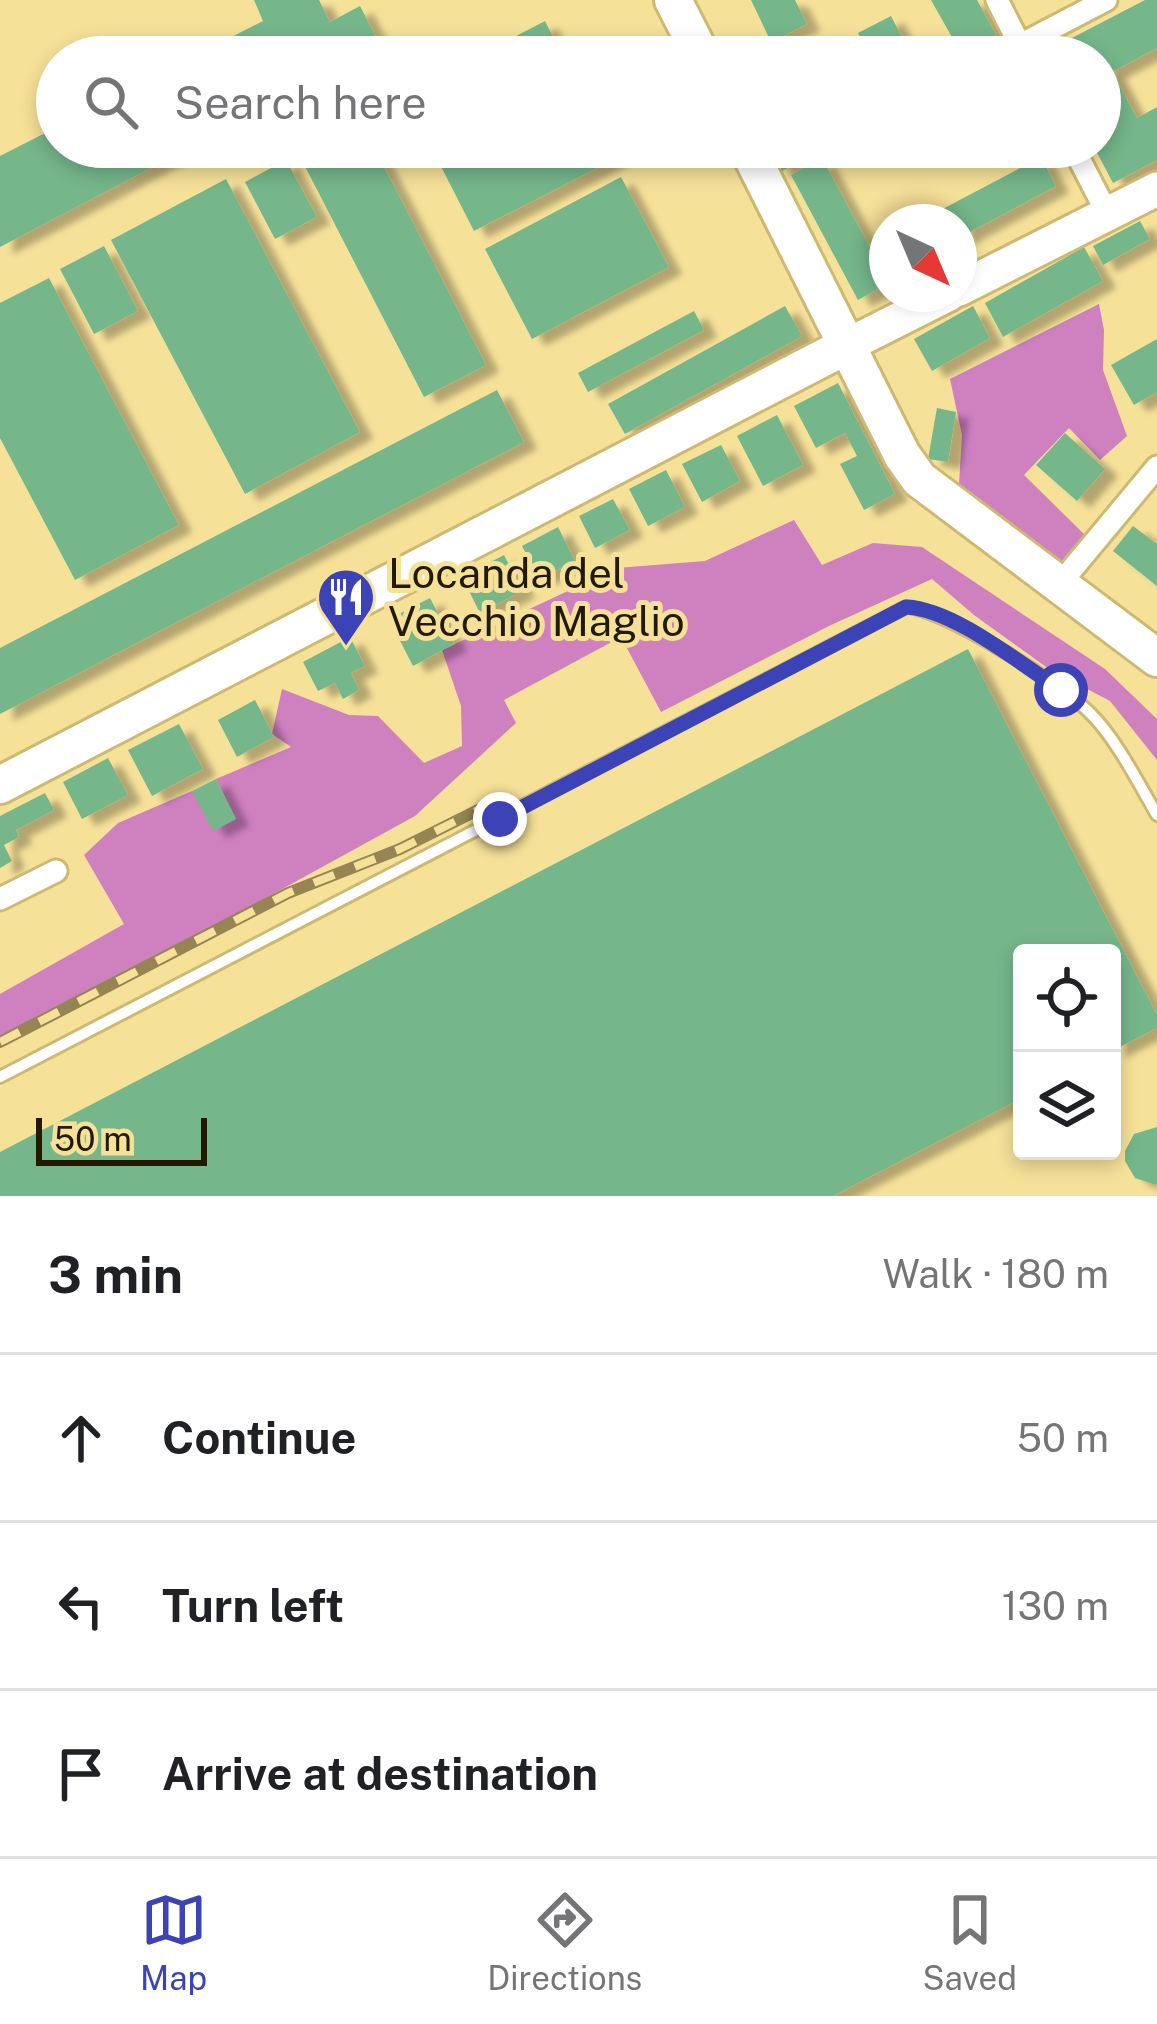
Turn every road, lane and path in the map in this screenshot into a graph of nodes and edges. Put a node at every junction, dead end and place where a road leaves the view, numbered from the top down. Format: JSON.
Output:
{"nodes":[{"id":1,"x":673,"y":0,"type":"edge"},
{"id":2,"x":997,"y":0,"type":"edge"},
{"id":3,"x":1106,"y":0,"type":"edge"},
{"id":4,"x":691,"y":36,"type":"edge"},
{"id":5,"x":1015,"y":36,"type":"edge"},
{"id":6,"x":1047,"y":36,"type":"edge"},
{"id":7,"x":758,"y":168,"type":"edge"},
{"id":8,"x":1083,"y":168,"type":"edge"},
{"id":9,"x":1157,"y":189,"type":"edge"},
{"id":10,"x":1108,"y":215,"type":"junction"},
{"id":11,"x":977,"y":280,"type":"edge"},
{"id":12,"x":914,"y":312,"type":"edge"},
{"id":13,"x":848,"y":345,"type":"junction"},
{"id":14,"x":1157,"y":467,"type":"edge"},
{"id":15,"x":1058,"y":586,"type":"junction"},
{"id":16,"x":1157,"y":658,"type":"edge"},
{"id":17,"x":0,"y":785,"type":"edge"},
{"id":18,"x":1157,"y":815,"type":"edge"},
{"id":19,"x":56,"y":871,"type":"dead end"},
{"id":20,"x":0,"y":899,"type":"edge"},
{"id":21,"x":0,"y":1077,"type":"edge"}],
"edges":[{"from":1,"to":4,"type":"main road"},
{"from":2,"to":5,"type":"street"},
{"from":3,"to":6,"type":"street"},
{"from":7,"to":13,"type":"main road"},
{"from":8,"to":10,"type":"street"},
{"from":9,"to":10,"type":"street"},
{"from":10,"to":11,"type":"street"},
{"from":12,"to":13,"type":"street"},
{"from":13,"to":15,"type":"main road"},
{"from":13,"to":17,"type":"main road"},
{"from":14,"to":15,"type":"street"},
{"from":15,"to":16,"type":"main road"},
{"from":18,"to":21,"type":"lane"},
{"from":19,"to":20,"type":"street"}]}
